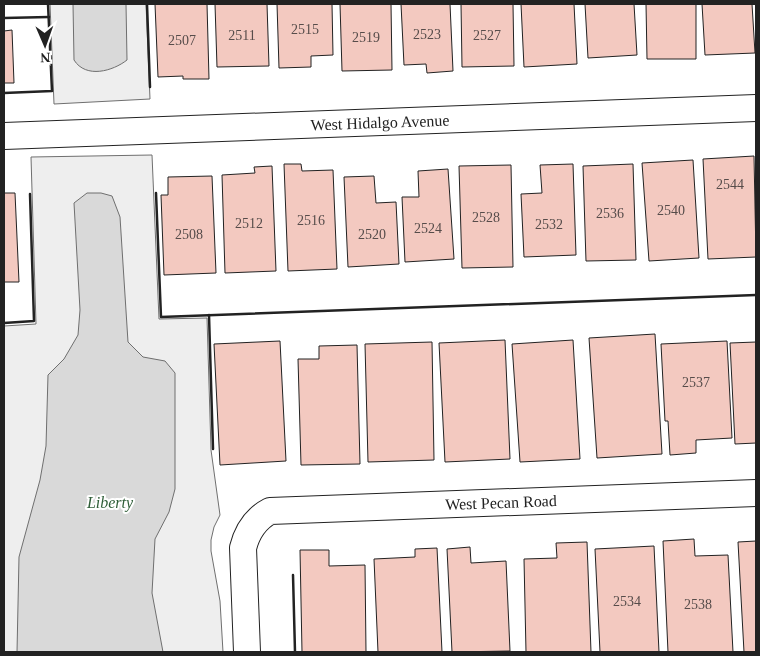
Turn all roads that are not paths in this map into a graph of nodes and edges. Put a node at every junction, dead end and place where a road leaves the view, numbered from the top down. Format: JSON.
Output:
{"nodes":[{"id":1,"x":756,"y":108,"type":"edge"},
{"id":2,"x":4,"y":136,"type":"edge"},
{"id":3,"x":756,"y":492,"type":"edge"},
{"id":4,"x":247,"y":652,"type":"edge"}],
"edges":[{"from":1,"to":2,"type":"street","name":"West Hidalgo Avenue"},
{"from":3,"to":4,"type":"street","name":"West Pecan Road"}]}
